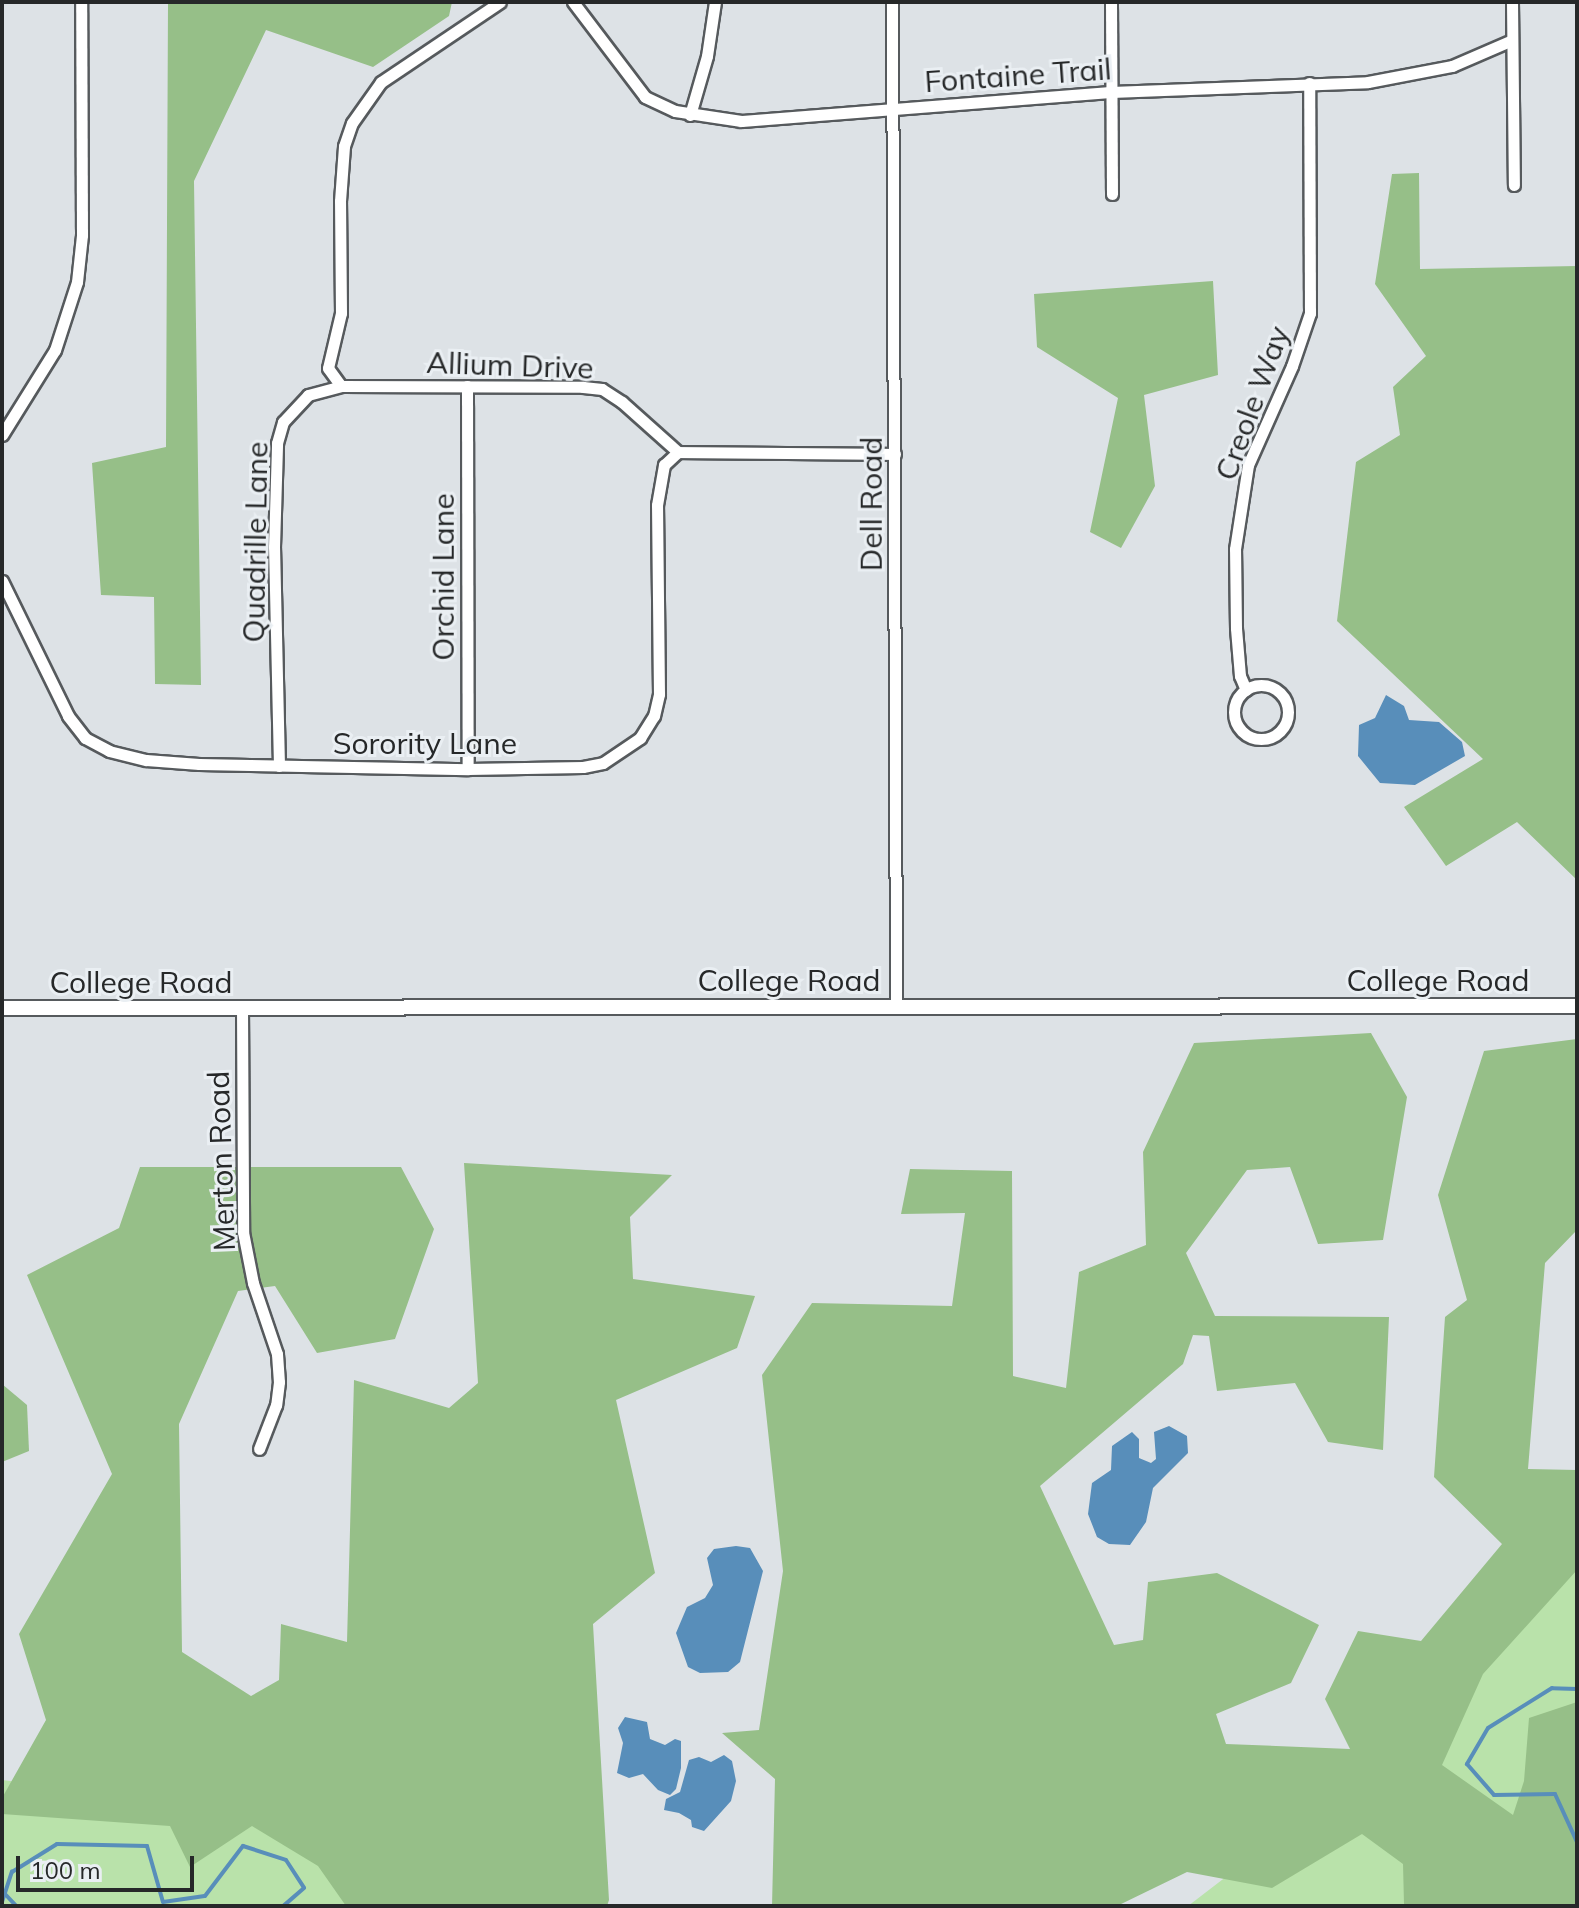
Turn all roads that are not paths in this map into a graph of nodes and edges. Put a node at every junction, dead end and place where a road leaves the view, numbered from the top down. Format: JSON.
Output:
{"nodes":[{"id":1,"x":81,"y":2,"type":"edge"},
{"id":2,"x":500,"y":2,"type":"edge"},
{"id":3,"x":573,"y":2,"type":"edge"},
{"id":4,"x":715,"y":2,"type":"edge"},
{"id":5,"x":892,"y":2,"type":"edge"},
{"id":6,"x":1111,"y":2,"type":"edge"},
{"id":7,"x":1512,"y":2,"type":"edge"},
{"id":8,"x":1512,"y":40,"type":"junction"},
{"id":9,"x":1309,"y":83,"type":"junction"},
{"id":10,"x":1111,"y":92,"type":"junction"},
{"id":11,"x":893,"y":109,"type":"junction"},
{"id":12,"x":690,"y":115,"type":"junction"},
{"id":13,"x":1514,"y":185,"type":"dead end"},
{"id":14,"x":1112,"y":194,"type":"dead end"},
{"id":15,"x":341,"y":386,"type":"junction"},
{"id":16,"x":467,"y":386,"type":"junction"},
{"id":17,"x":2,"y":435,"type":"edge"},
{"id":18,"x":678,"y":452,"type":"junction"},
{"id":19,"x":895,"y":454,"type":"junction"},
{"id":20,"x":2,"y":581,"type":"edge"},
{"id":21,"x":1246,"y":690,"type":"junction"},
{"id":22,"x":279,"y":766,"type":"junction"},
{"id":23,"x":468,"y":769,"type":"junction"},
{"id":24,"x":896,"y":1005,"type":"junction"},
{"id":25,"x":1577,"y":1006,"type":"edge"},
{"id":26,"x":2,"y":1008,"type":"edge"},
{"id":27,"x":242,"y":1008,"type":"junction"},
{"id":28,"x":259,"y":1449,"type":"dead end"}],
"edges":[{"from":1,"to":17,"type":"street"},
{"from":2,"to":15,"type":"street"},
{"from":3,"to":12,"type":"street","name":"Fontaine Trail"},
{"from":4,"to":12,"type":"street"},
{"from":5,"to":11,"type":"street","name":"Dell Road"},
{"from":6,"to":10,"type":"street"},
{"from":7,"to":8,"type":"street"},
{"from":8,"to":9,"type":"street","name":"Fontaine Trail"},
{"from":8,"to":13,"type":"street"},
{"from":9,"to":10,"type":"street","name":"Fontaine Trail"},
{"from":9,"to":21,"type":"street","name":"Creole Way"},
{"from":10,"to":11,"type":"street","name":"Fontaine Trail"},
{"from":10,"to":14,"type":"street"},
{"from":11,"to":12,"type":"street","name":"Fontaine Trail"},
{"from":11,"to":19,"type":"street","name":"Dell Road"},
{"from":15,"to":16,"type":"street","name":"Allium Drive"},
{"from":15,"to":22,"type":"street","name":"Quadrille Lane"},
{"from":16,"to":18,"type":"street","name":"Allium Drive"},
{"from":16,"to":23,"type":"street","name":"Orchid Lane"},
{"from":18,"to":19,"type":"street"},
{"from":18,"to":23,"type":"street","name":"Sorority Lane"},
{"from":19,"to":24,"type":"street","name":"Dell Road"},
{"from":20,"to":22,"type":"street","name":"Sorority Lane"},
{"from":21,"to":21,"type":"street","name":"Creole Way"},
{"from":22,"to":23,"type":"street","name":"Sorority Lane"},
{"from":24,"to":25,"type":"street","name":"College Road"},
{"from":24,"to":27,"type":"street","name":"College Road"},
{"from":26,"to":27,"type":"street","name":"College Road"},
{"from":27,"to":28,"type":"street","name":"Merton Road"}]}
